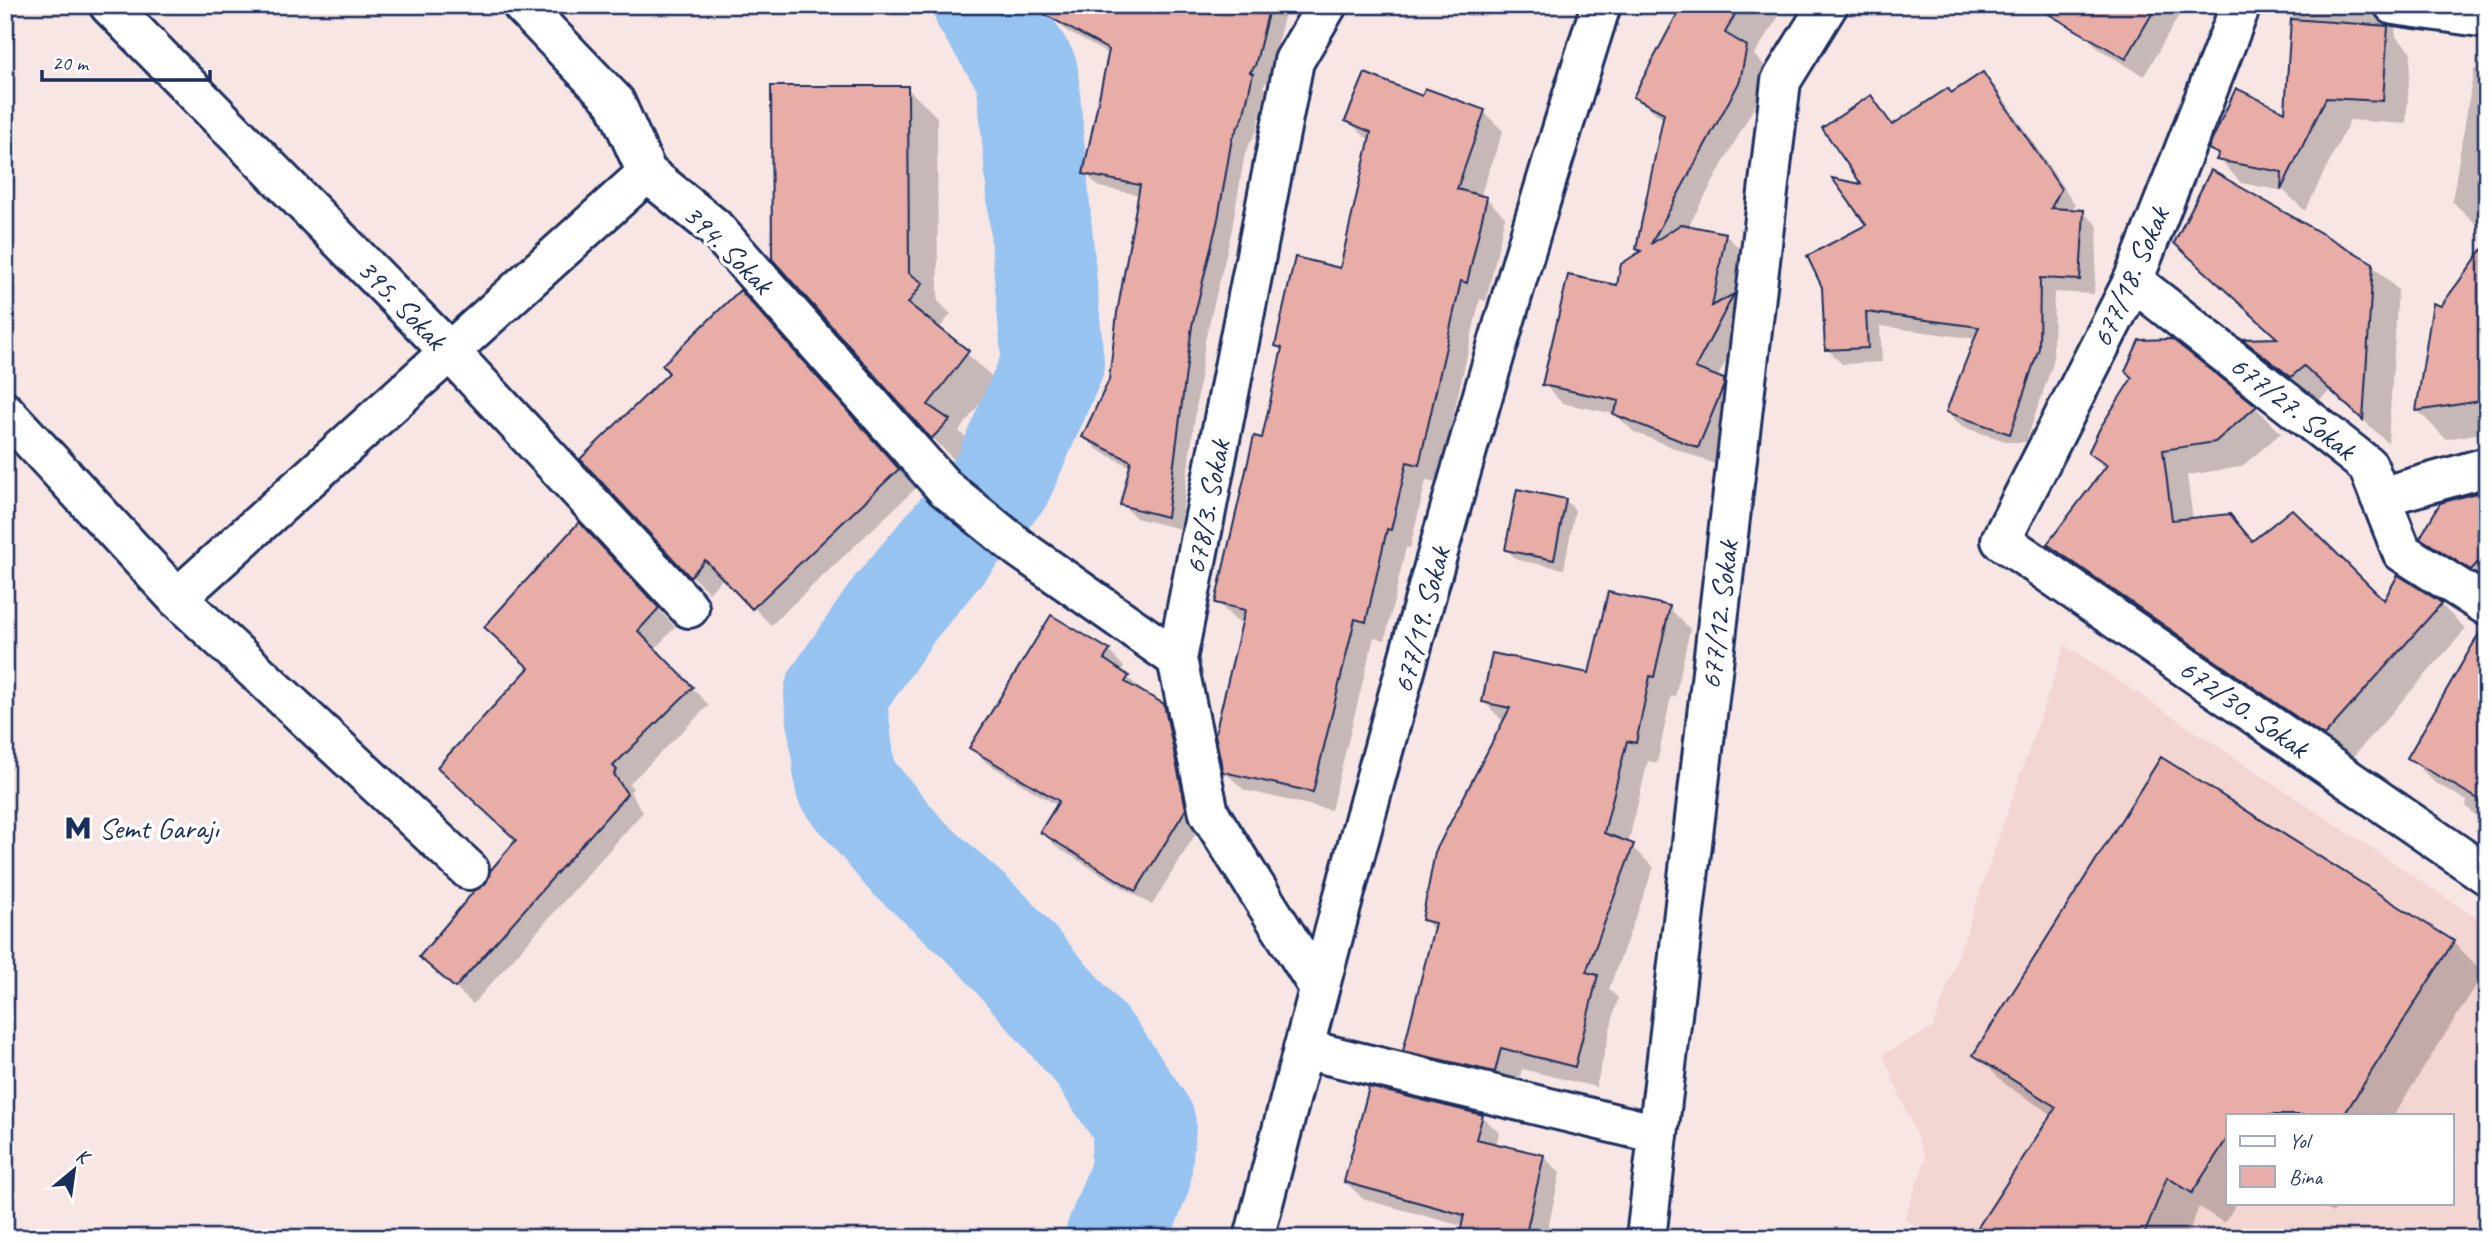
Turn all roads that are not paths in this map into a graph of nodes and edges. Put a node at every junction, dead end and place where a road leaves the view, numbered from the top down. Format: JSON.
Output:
{"nodes":[{"id":1,"x":108,"y":5,"type":"edge"},
{"id":2,"x":522,"y":5,"type":"edge"},
{"id":3,"x":1328,"y":5,"type":"edge"},
{"id":4,"x":1601,"y":5,"type":"edge"},
{"id":5,"x":1828,"y":5,"type":"edge"},
{"id":6,"x":2241,"y":5,"type":"edge"},
{"id":7,"x":2394,"y":5,"type":"edge"},
{"id":8,"x":2487,"y":18,"type":"edge"},
{"id":9,"x":647,"y":173,"type":"junction"},
{"id":10,"x":2133,"y":281,"type":"junction"},
{"id":11,"x":450,"y":352,"type":"junction"},
{"id":12,"x":5,"y":412,"type":"edge"},
{"id":13,"x":2487,"y":467,"type":"edge"},
{"id":14,"x":2380,"y":497,"type":"junction"},
{"id":15,"x":2001,"y":540,"type":"joint"},
{"id":16,"x":177,"y":598,"type":"junction"},
{"id":17,"x":2487,"y":606,"type":"edge"},
{"id":18,"x":689,"y":608,"type":"dead end"},
{"id":19,"x":1177,"y":659,"type":"junction"},
{"id":20,"x":470,"y":870,"type":"dead end"},
{"id":21,"x":2487,"y":875,"type":"edge"},
{"id":22,"x":1319,"y":988,"type":"junction"},
{"id":23,"x":1303,"y":1049,"type":"junction"},
{"id":24,"x":1658,"y":1134,"type":"junction"},
{"id":25,"x":1254,"y":1238,"type":"edge"},
{"id":26,"x":1646,"y":1238,"type":"edge"}],
"edges":[{"from":1,"to":11,"type":"street","name":"395. Sokak"},
{"from":2,"to":9,"type":"street","name":"394. Sokak"},
{"from":3,"to":19,"type":"street","name":"678/3. Sokak"},
{"from":4,"to":22,"type":"street","name":"677/19. Sokak"},
{"from":5,"to":24,"type":"street","name":"677/12. Sokak"},
{"from":6,"to":10,"type":"street","name":"677/18. Sokak"},
{"from":7,"to":8,"type":"street"},
{"from":9,"to":11,"type":"street"},
{"from":9,"to":19,"type":"street","name":"394. Sokak"},
{"from":10,"to":14,"type":"street","name":"677/27. Sokak"},
{"from":10,"to":15,"type":"street","name":"677/18. Sokak"},
{"from":11,"to":16,"type":"street"},
{"from":11,"to":18,"type":"street","name":"395. Sokak"},
{"from":12,"to":16,"type":"street"},
{"from":13,"to":14,"type":"street"},
{"from":14,"to":17,"type":"street","name":"677/27. Sokak"},
{"from":15,"to":21,"type":"street","name":"672/30. Sokak"},
{"from":16,"to":20,"type":"street"},
{"from":19,"to":22,"type":"street","name":"678/3. Sokak"},
{"from":22,"to":23,"type":"street","name":"677/19. Sokak"},
{"from":23,"to":24,"type":"street"},
{"from":23,"to":25,"type":"street","name":"677/19. Sokak"},
{"from":24,"to":26,"type":"street","name":"677/12. Sokak"}]}
